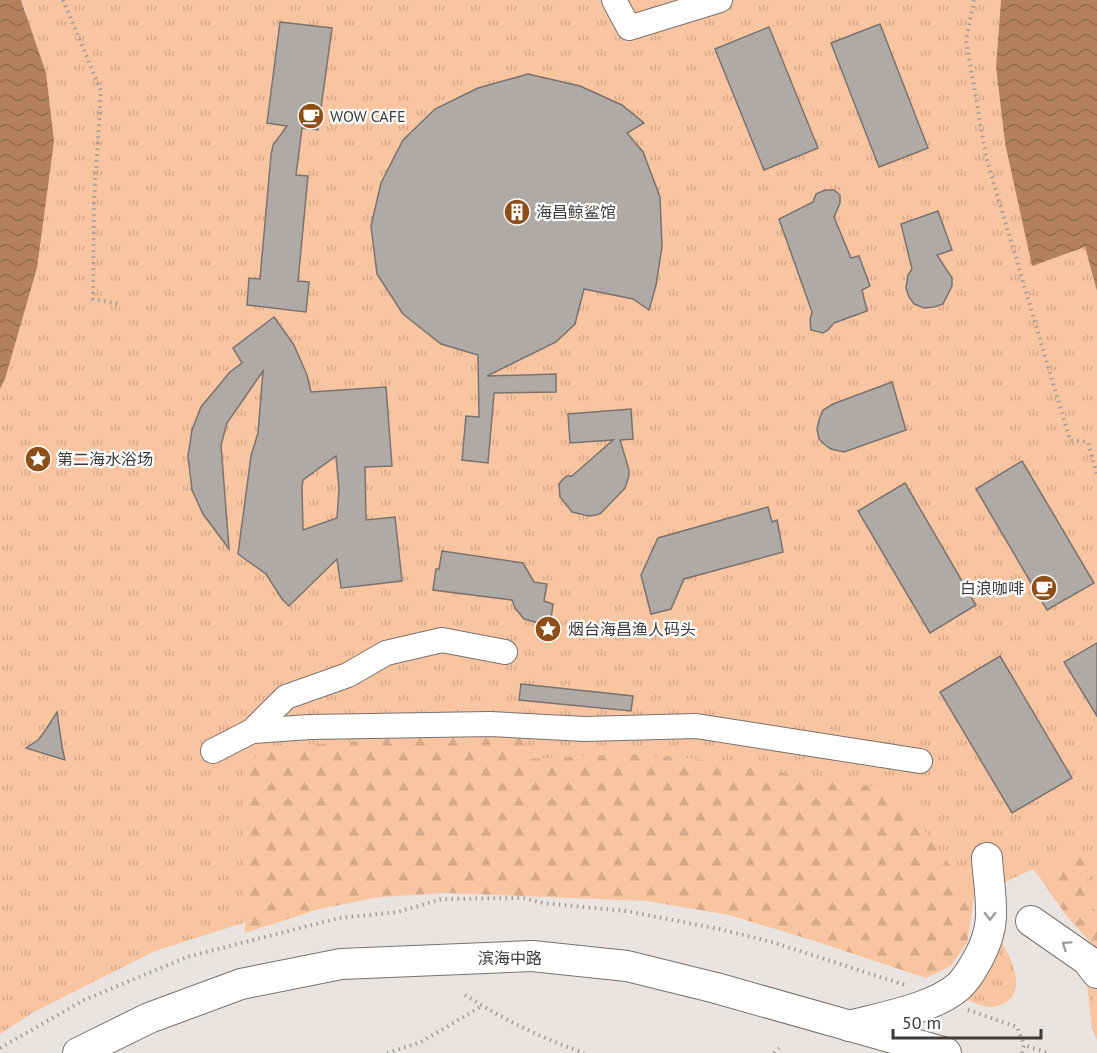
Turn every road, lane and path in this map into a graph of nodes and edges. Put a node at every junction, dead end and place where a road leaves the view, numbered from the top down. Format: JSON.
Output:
{"nodes":[{"id":1,"x":63,"y":0,"type":"edge"},
{"id":2,"x":614,"y":0,"type":"edge"},
{"id":3,"x":720,"y":0,"type":"edge"},
{"id":4,"x":974,"y":0,"type":"edge"},
{"id":5,"x":119,"y":304,"type":"dead end"},
{"id":6,"x":1097,"y":475,"type":"edge"},
{"id":7,"x":505,"y":652,"type":"dead end"},
{"id":8,"x":252,"y":730,"type":"junction"},
{"id":9,"x":213,"y":751,"type":"dead end"},
{"id":10,"x":920,"y":761,"type":"dead end"},
{"id":11,"x":987,"y":858,"type":"dead end"},
{"id":12,"x":1031,"y":921,"type":"dead end"},
{"id":13,"x":1097,"y":973,"type":"edge"},
{"id":14,"x":465,"y":995,"type":"dead end"},
{"id":15,"x":482,"y":1006,"type":"junction"},
{"id":16,"x":849,"y":1026,"type":"junction"},
{"id":17,"x":779,"y":1048,"type":"dead end"},
{"id":18,"x":78,"y":1053,"type":"edge"},
{"id":19,"x":387,"y":1053,"type":"edge"},
{"id":20,"x":584,"y":1053,"type":"edge"},
{"id":21,"x":774,"y":1053,"type":"edge"},
{"id":22,"x":883,"y":1053,"type":"edge"},
{"id":23,"x":946,"y":1053,"type":"edge"},
{"id":24,"x":1022,"y":1053,"type":"edge"},
{"id":25,"x":1048,"y":1053,"type":"edge"}],
"edges":[{"from":1,"to":5,"type":"path"},
{"from":2,"to":3,"type":"lane"},
{"from":4,"to":6,"type":"path"},
{"from":7,"to":8,"type":"lane"},
{"from":8,"to":9,"type":"lane"},
{"from":8,"to":10,"type":"lane"},
{"from":11,"to":16,"type":"main road","one_way":true},
{"from":13,"to":12,"type":"main road","one_way":true},
{"from":14,"to":15,"type":"path"},
{"from":15,"to":19,"type":"path"},
{"from":15,"to":20,"type":"path"},
{"from":16,"to":18,"type":"main road","name":"滨海中路"},
{"from":16,"to":22,"type":"main road"},
{"from":16,"to":23,"type":"main road","name":"滨海中路"},
{"from":17,"to":21,"type":"path"},
{"from":24,"to":25,"type":"path"}]}
